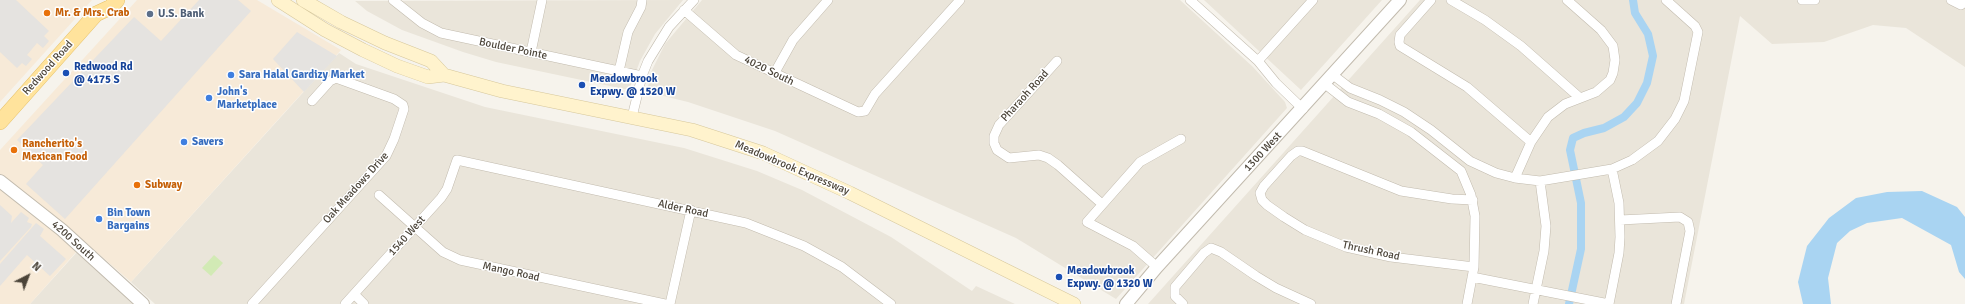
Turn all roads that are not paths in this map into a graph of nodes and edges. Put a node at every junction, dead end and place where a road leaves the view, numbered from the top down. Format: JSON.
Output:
{"nodes":[{"id":1,"x":117,"y":0,"type":"edge"},
{"id":2,"x":278,"y":0,"type":"edge"},
{"id":3,"x":303,"y":0,"type":"edge"},
{"id":4,"x":393,"y":0,"type":"edge"},
{"id":5,"x":542,"y":0,"type":"edge"},
{"id":6,"x":642,"y":0,"type":"edge"},
{"id":7,"x":694,"y":0,"type":"edge"},
{"id":8,"x":828,"y":0,"type":"edge"},
{"id":9,"x":960,"y":0,"type":"edge"},
{"id":10,"x":1190,"y":0,"type":"edge"},
{"id":11,"x":1313,"y":0,"type":"edge"},
{"id":12,"x":1400,"y":0,"type":"edge"},
{"id":13,"x":1431,"y":0,"type":"edge"},
{"id":14,"x":1451,"y":0,"type":"edge"},
{"id":15,"x":1567,"y":0,"type":"edge"},
{"id":16,"x":1666,"y":0,"type":"edge"},
{"id":17,"x":1802,"y":0,"type":"edge"},
{"id":18,"x":1815,"y":0,"type":"edge"},
{"id":19,"x":1952,"y":0,"type":"edge"},
{"id":20,"x":1963,"y":3,"type":"edge"},
{"id":21,"x":98,"y":7,"type":"edge"},
{"id":22,"x":684,"y":10,"type":"junction"},
{"id":23,"x":333,"y":34,"type":"junction"},
{"id":24,"x":385,"y":43,"type":"junction"},
{"id":25,"x":531,"y":52,"type":"junction"},
{"id":26,"x":1057,"y":61,"type":"dead end"},
{"id":27,"x":1258,"y":61,"type":"junction"},
{"id":28,"x":619,"y":71,"type":"junction"},
{"id":29,"x":774,"y":74,"type":"junction"},
{"id":30,"x":444,"y":75,"type":"junction"},
{"id":31,"x":642,"y":76,"type":"junction"},
{"id":32,"x":1329,"y":79,"type":"junction"},
{"id":33,"x":1580,"y":98,"type":"junction"},
{"id":34,"x":312,"y":101,"type":"dead end"},
{"id":35,"x":1303,"y":109,"type":"junction"},
{"id":36,"x":632,"y":117,"type":"junction"},
{"id":37,"x":0,"y":122,"type":"edge"},
{"id":38,"x":1181,"y":139,"type":"dead end"},
{"id":39,"x":1531,"y":142,"type":"junction"},
{"id":40,"x":457,"y":160,"type":"joint"},
{"id":41,"x":1612,"y":169,"type":"junction"},
{"id":42,"x":1515,"y":178,"type":"junction"},
{"id":43,"x":0,"y":181,"type":"edge"},
{"id":44,"x":1540,"y":181,"type":"junction"},
{"id":45,"x":378,"y":195,"type":"dead end"},
{"id":46,"x":1473,"y":200,"type":"junction"},
{"id":47,"x":1102,"y":204,"type":"junction"},
{"id":48,"x":691,"y":210,"type":"junction"},
{"id":49,"x":1620,"y":220,"type":"junction"},
{"id":50,"x":415,"y":227,"type":"junction"},
{"id":51,"x":1157,"y":267,"type":"junction"},
{"id":52,"x":1474,"y":267,"type":"junction"},
{"id":53,"x":1472,"y":277,"type":"junction"},
{"id":54,"x":1536,"y":289,"type":"junction"},
{"id":55,"x":354,"y":294,"type":"junction"},
{"id":56,"x":143,"y":304,"type":"edge"},
{"id":57,"x":252,"y":304,"type":"edge"},
{"id":58,"x":345,"y":304,"type":"edge"},
{"id":59,"x":364,"y":304,"type":"edge"},
{"id":60,"x":665,"y":304,"type":"edge"},
{"id":61,"x":670,"y":304,"type":"edge"},
{"id":62,"x":891,"y":304,"type":"edge"},
{"id":63,"x":1074,"y":304,"type":"edge"},
{"id":64,"x":1126,"y":304,"type":"edge"},
{"id":65,"x":1183,"y":304,"type":"edge"},
{"id":66,"x":1311,"y":304,"type":"edge"},
{"id":67,"x":1467,"y":304,"type":"edge"},
{"id":68,"x":1533,"y":304,"type":"edge"},
{"id":69,"x":1609,"y":304,"type":"edge"},
{"id":70,"x":1676,"y":304,"type":"edge"}],
"edges":[{"from":1,"to":21,"type":"main road","name":"Redwood Road"},
{"from":2,"to":23,"type":"main road","name":"Meadowbrook Expressway"},
{"from":3,"to":24,"type":"main road"},
{"from":4,"to":25,"type":"street","name":"Boulder Pointe"},
{"from":5,"to":25,"type":"street"},
{"from":6,"to":28,"type":"street"},
{"from":7,"to":22,"type":"street"},
{"from":8,"to":29,"type":"street"},
{"from":9,"to":29,"type":"street","name":"4020 South"},
{"from":10,"to":27,"type":"street"},
{"from":11,"to":27,"type":"street"},
{"from":12,"to":32,"type":"street","name":"1300 West"},
{"from":13,"to":39,"type":"street"},
{"from":14,"to":33,"type":"street"},
{"from":15,"to":33,"type":"street"},
{"from":16,"to":41,"type":"street"},
{"from":17,"to":18,"type":"street"},
{"from":19,"to":20,"type":"street"},
{"from":21,"to":37,"type":"main road","name":"Redwood Road"},
{"from":22,"to":29,"type":"street","name":"4020 South"},
{"from":22,"to":31,"type":"street"},
{"from":23,"to":24,"type":"main road"},
{"from":23,"to":30,"type":"main road","name":"Meadowbrook Expressway"},
{"from":24,"to":30,"type":"main road"},
{"from":25,"to":28,"type":"street","name":"Boulder Pointe"},
{"from":26,"to":47,"type":"street","name":"Pharaoh Road"},
{"from":27,"to":35,"type":"street"},
{"from":28,"to":31,"type":"street","name":"Boulder Pointe"},
{"from":30,"to":36,"type":"main road","name":"Meadowbrook Expressway"},
{"from":31,"to":36,"type":"street"},
{"from":32,"to":35,"type":"street","name":"1300 West"},
{"from":32,"to":42,"type":"street"},
{"from":32,"to":46,"type":"street"},
{"from":33,"to":39,"type":"street"},
{"from":34,"to":57,"type":"street","name":"Oak Meadows Drive"},
{"from":35,"to":51,"type":"street","name":"1300 West"},
{"from":36,"to":63,"type":"main road","name":"Meadowbrook Expressway"},
{"from":38,"to":47,"type":"street"},
{"from":39,"to":42,"type":"street"},
{"from":40,"to":48,"type":"street","name":"Alder Road"},
{"from":40,"to":50,"type":"street","name":"1540 West"},
{"from":41,"to":44,"type":"street"},
{"from":41,"to":49,"type":"street"},
{"from":42,"to":44,"type":"street"},
{"from":43,"to":56,"type":"street","name":"4200 South"},
{"from":44,"to":54,"type":"street"},
{"from":45,"to":50,"type":"street","name":"Mango Road"},
{"from":46,"to":52,"type":"street"},
{"from":46,"to":52,"type":"street","name":"Thrush Road"},
{"from":47,"to":51,"type":"street"},
{"from":48,"to":61,"type":"street"},
{"from":48,"to":62,"type":"street","name":"Alder Road"},
{"from":49,"to":69,"type":"street"},
{"from":49,"to":70,"type":"street"},
{"from":50,"to":55,"type":"street","name":"1540 West"},
{"from":50,"to":60,"type":"street","name":"Mango Road"},
{"from":51,"to":64,"type":"street","name":"1300 West"},
{"from":52,"to":53,"type":"street"},
{"from":53,"to":54,"type":"street"},
{"from":53,"to":67,"type":"street"},
{"from":54,"to":68,"type":"street"},
{"from":54,"to":69,"type":"street"},
{"from":55,"to":58,"type":"street","name":"1540 West"},
{"from":55,"to":59,"type":"street"},
{"from":65,"to":66,"type":"street"}]}
